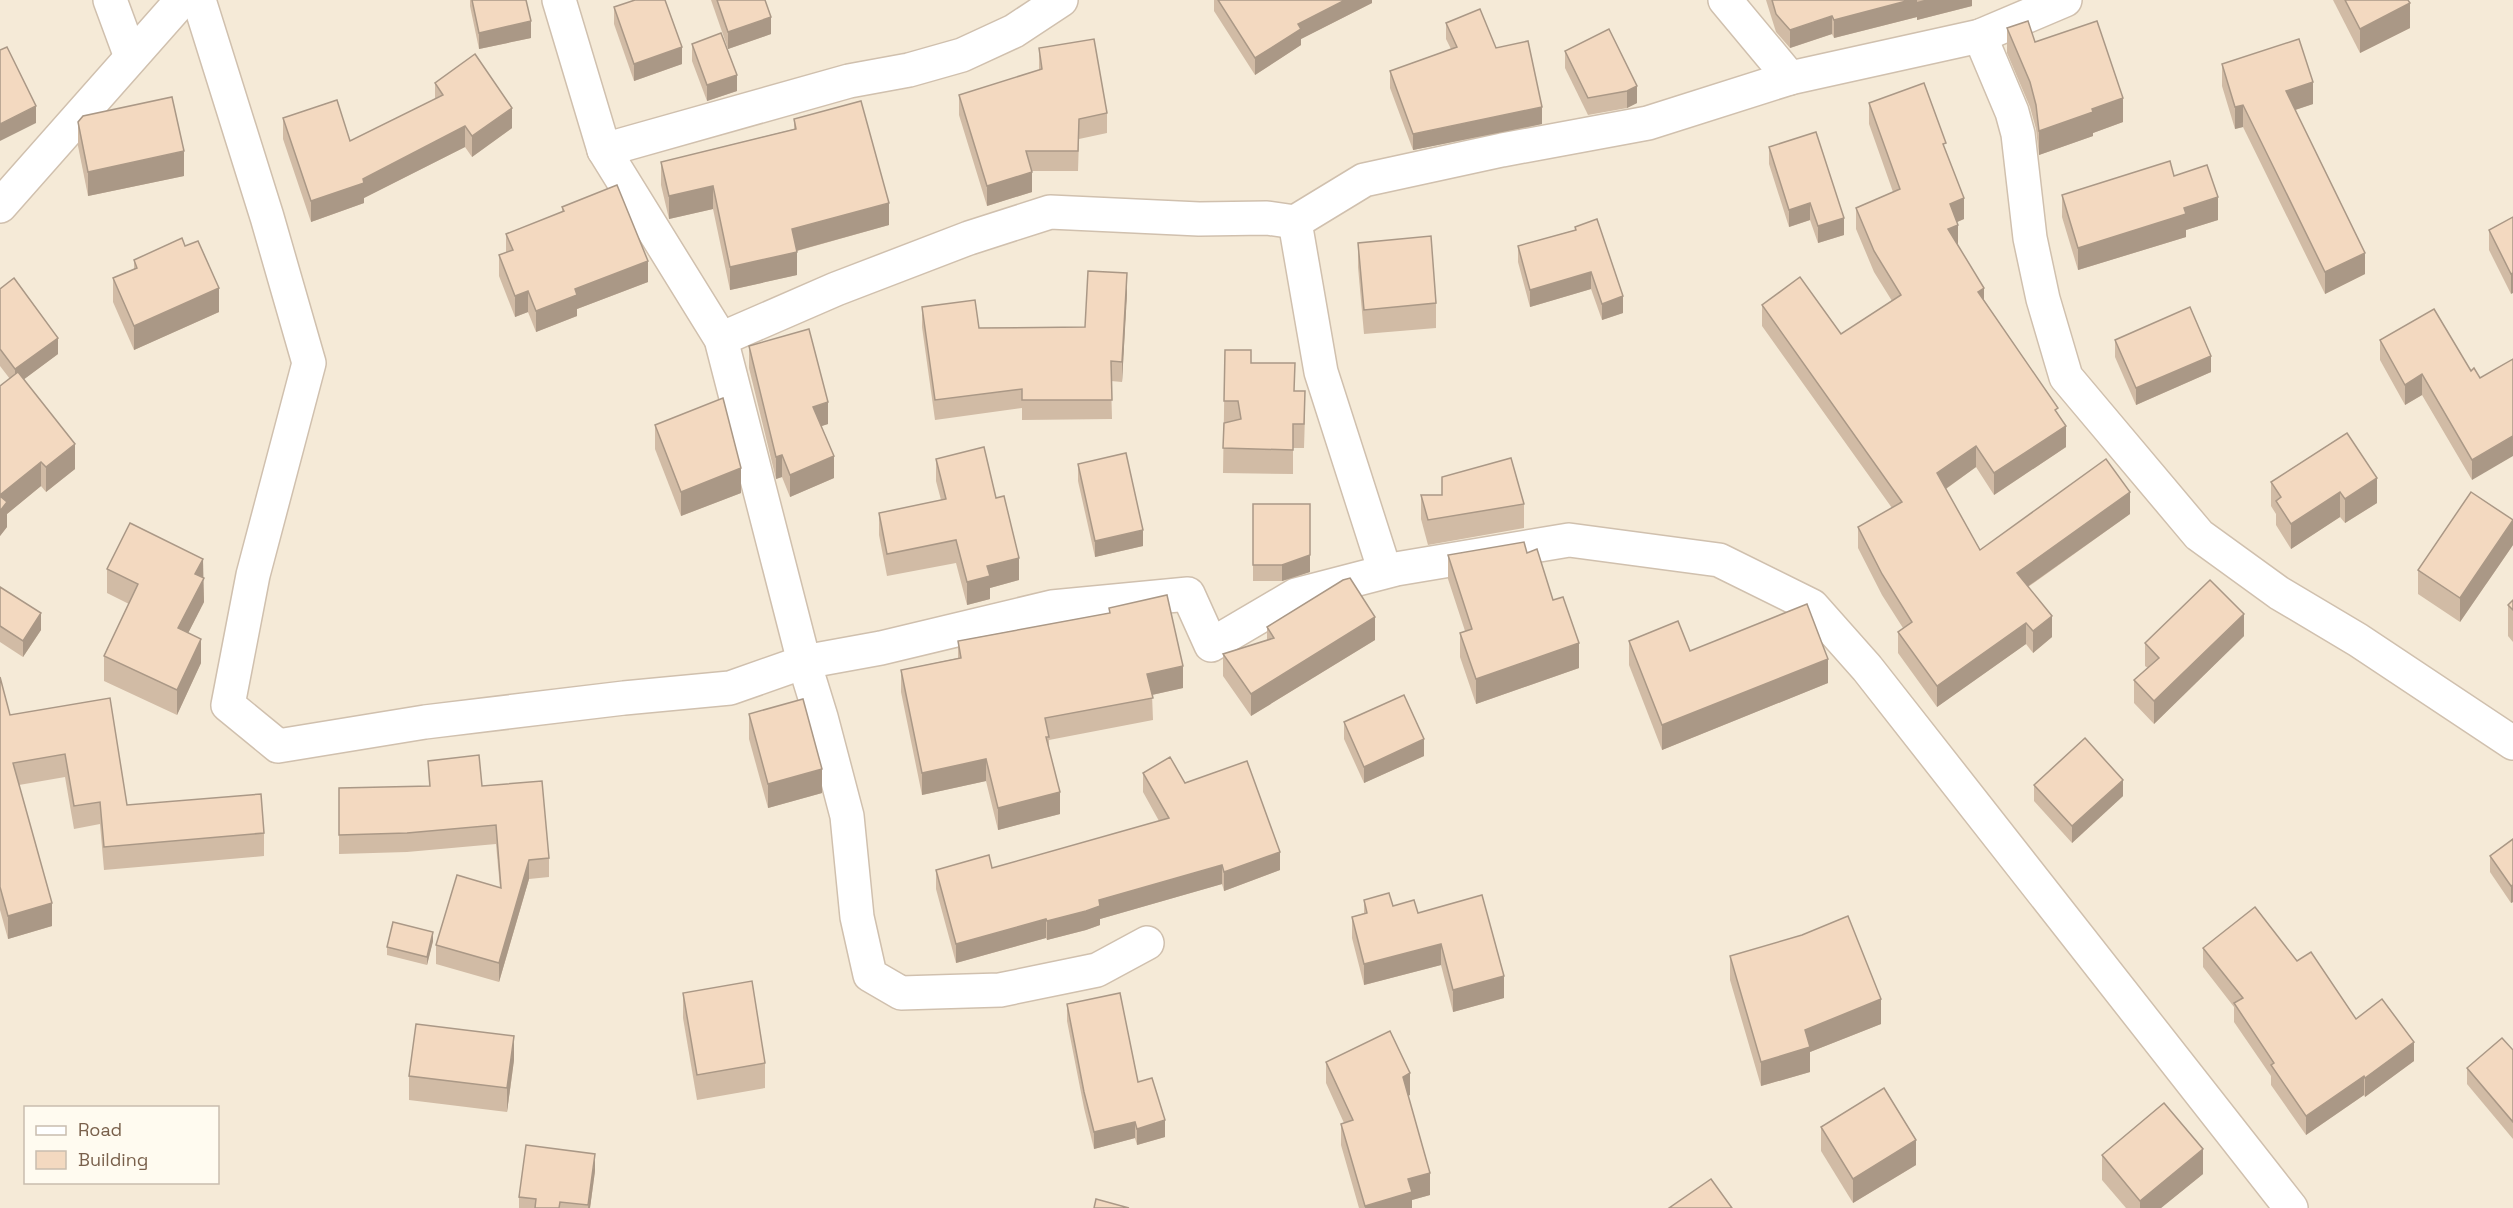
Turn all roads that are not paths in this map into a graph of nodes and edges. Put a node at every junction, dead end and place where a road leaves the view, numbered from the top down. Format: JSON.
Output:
{"nodes":[{"id":1,"x":110,"y":0,"type":"edge"},
{"id":2,"x":182,"y":0,"type":"edge"},
{"id":3,"x":199,"y":0,"type":"edge"},
{"id":4,"x":559,"y":0,"type":"edge"},
{"id":5,"x":1061,"y":0,"type":"edge"},
{"id":6,"x":1725,"y":0,"type":"edge"},
{"id":7,"x":2065,"y":0,"type":"edge"},
{"id":8,"x":1980,"y":36,"type":"junction"},
{"id":9,"x":131,"y":57,"type":"junction"},
{"id":10,"x":1790,"y":78,"type":"junction"},
{"id":11,"x":604,"y":150,"type":"junction"},
{"id":12,"x":0,"y":206,"type":"edge"},
{"id":13,"x":1295,"y":222,"type":"junction"},
{"id":14,"x":721,"y":339,"type":"junction"},
{"id":15,"x":1382,"y":572,"type":"junction"},
{"id":16,"x":804,"y":662,"type":"junction"},
{"id":17,"x":2513,"y":743,"type":"edge"},
{"id":18,"x":1147,"y":943,"type":"dead end"},
{"id":19,"x":2291,"y":1208,"type":"edge"}],
"edges":[{"from":1,"to":9,"type":"street"},
{"from":2,"to":9,"type":"street"},
{"from":3,"to":16,"type":"street"},
{"from":4,"to":11,"type":"street"},
{"from":5,"to":11,"type":"street"},
{"from":6,"to":10,"type":"street"},
{"from":7,"to":8,"type":"street"},
{"from":8,"to":10,"type":"street"},
{"from":8,"to":17,"type":"street"},
{"from":9,"to":12,"type":"street"},
{"from":10,"to":13,"type":"street"},
{"from":11,"to":14,"type":"street"},
{"from":13,"to":14,"type":"street"},
{"from":13,"to":15,"type":"street"},
{"from":14,"to":16,"type":"street"},
{"from":15,"to":16,"type":"street"},
{"from":15,"to":19,"type":"street"},
{"from":16,"to":18,"type":"street"}]}
